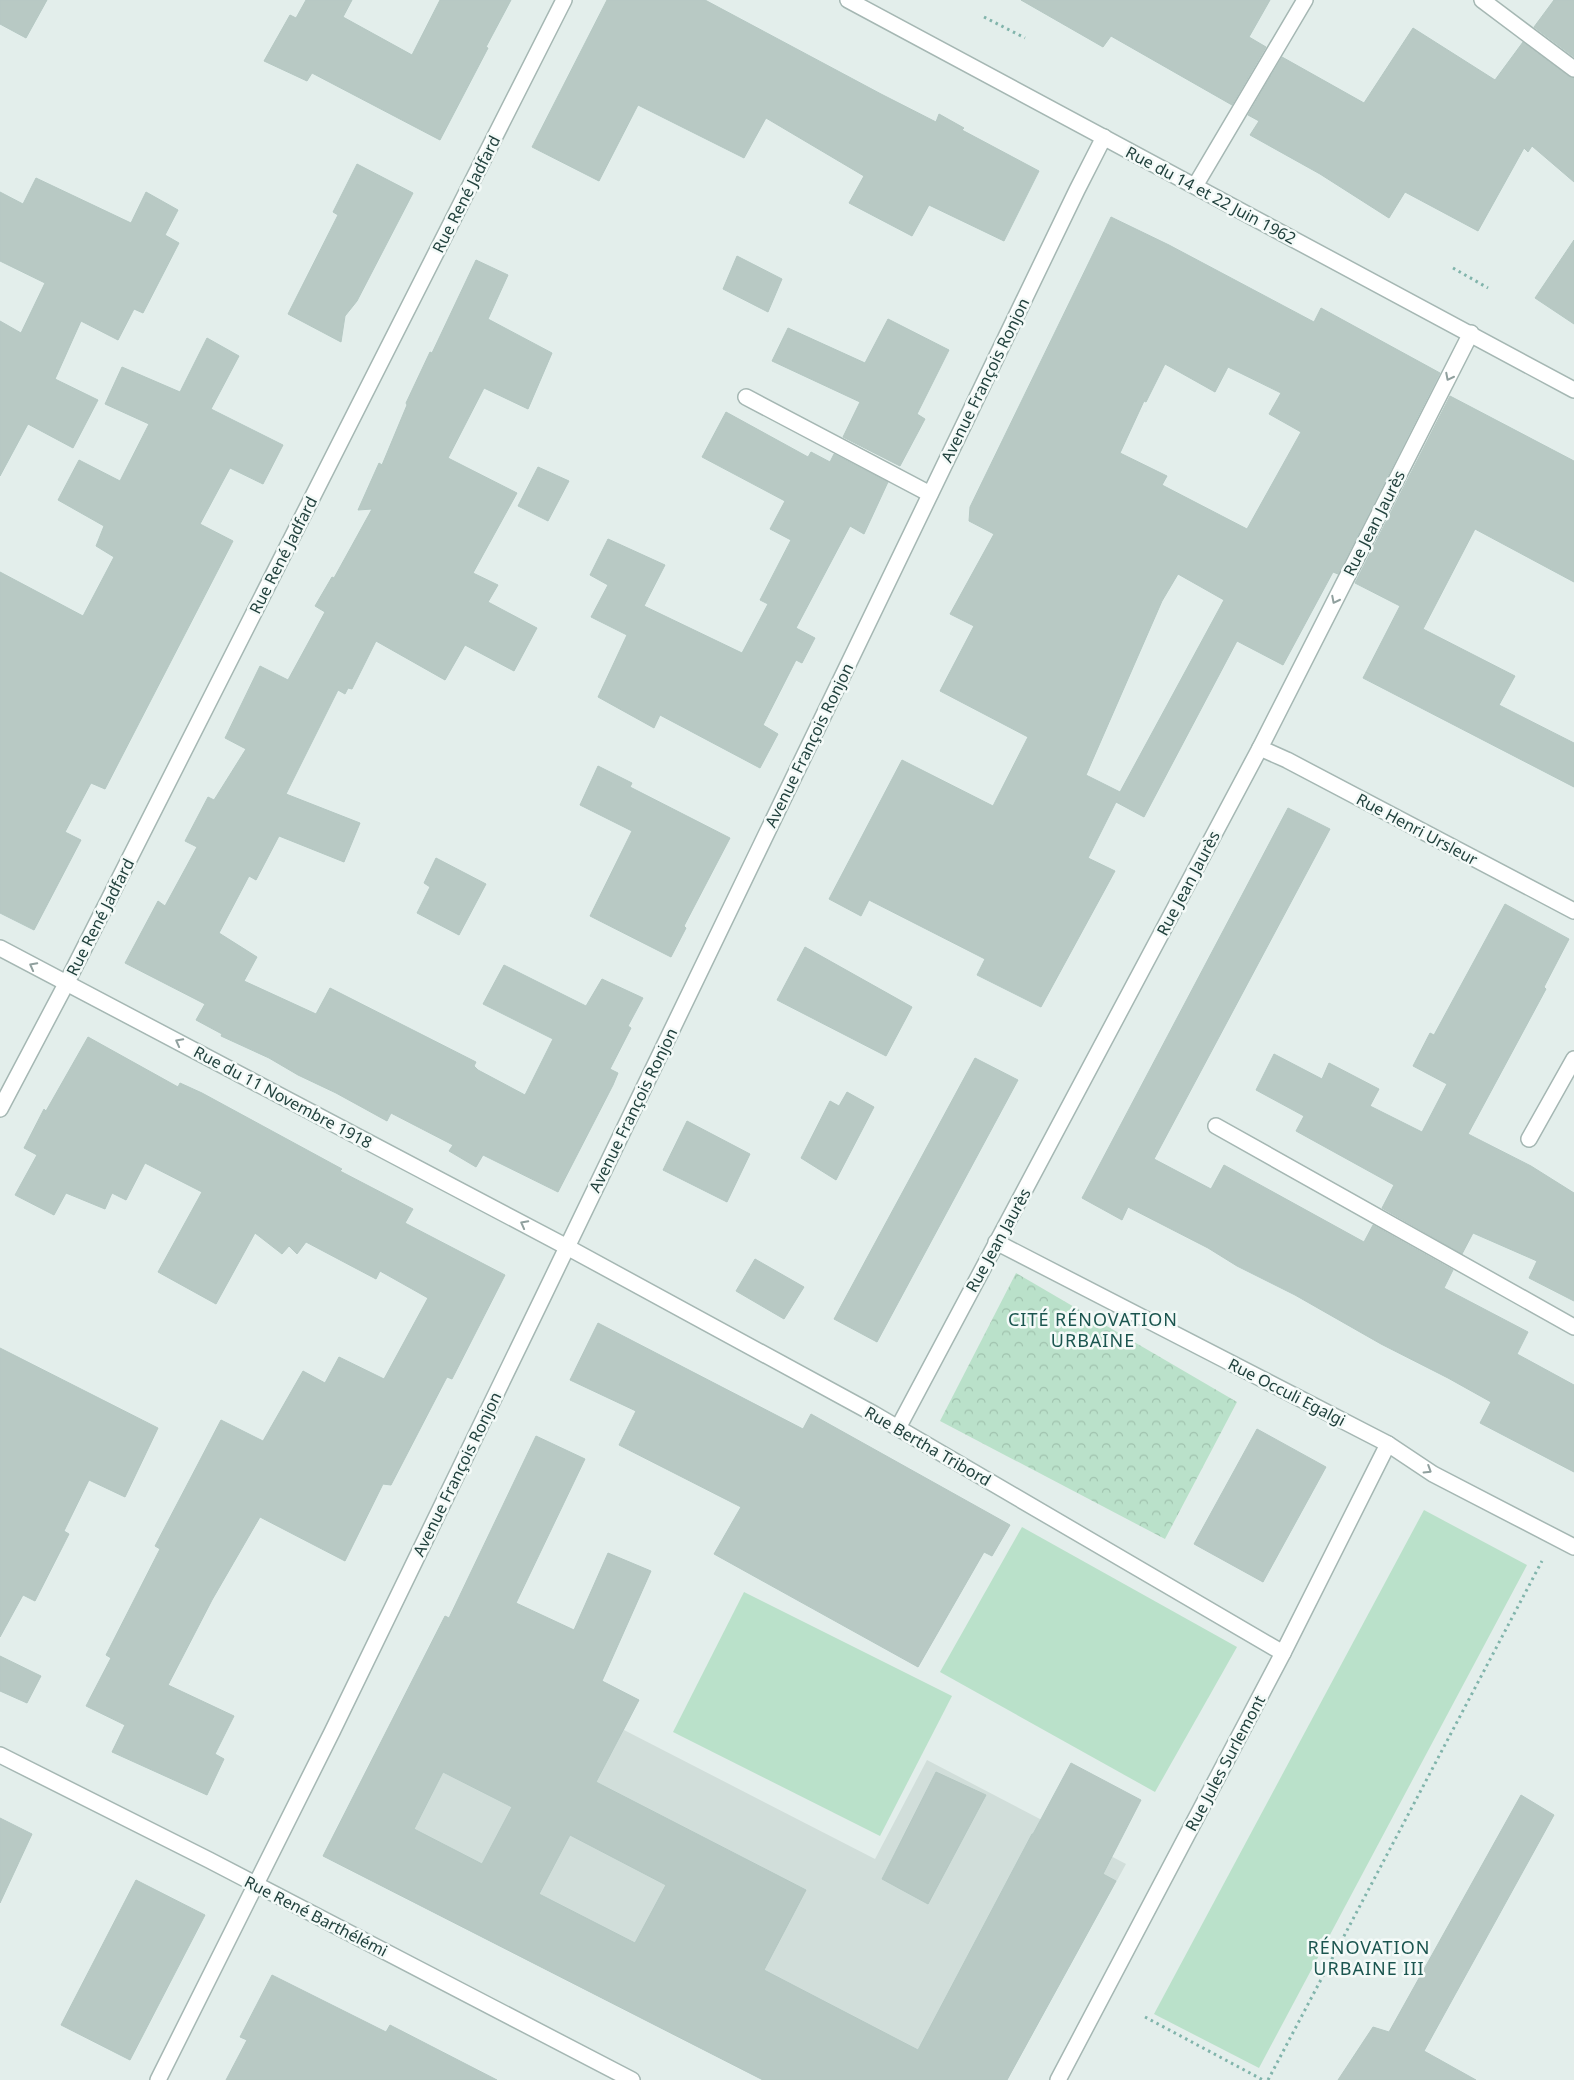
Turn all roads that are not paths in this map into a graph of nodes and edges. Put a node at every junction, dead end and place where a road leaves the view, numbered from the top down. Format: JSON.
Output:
{"nodes":[{"id":1,"x":564,"y":0,"type":"edge"},
{"id":2,"x":848,"y":0,"type":"edge"},
{"id":3,"x":1304,"y":0,"type":"edge"},
{"id":4,"x":1482,"y":0,"type":"edge"},
{"id":5,"x":1574,"y":69,"type":"edge"},
{"id":6,"x":1104,"y":137,"type":"junction"},
{"id":7,"x":1194,"y":186,"type":"junction"},
{"id":8,"x":1471,"y":333,"type":"junction"},
{"id":9,"x":1574,"y":390,"type":"edge"},
{"id":10,"x":746,"y":397,"type":"dead end"},
{"id":11,"x":930,"y":494,"type":"junction"},
{"id":12,"x":1260,"y":748,"type":"junction"},
{"id":13,"x":1574,"y":911,"type":"edge"},
{"id":14,"x":0,"y":948,"type":"edge"},
{"id":15,"x":66,"y":984,"type":"junction"},
{"id":16,"x":1574,"y":1059,"type":"edge"},
{"id":17,"x":0,"y":1109,"type":"edge"},
{"id":18,"x":1216,"y":1126,"type":"dead end"},
{"id":19,"x":1529,"y":1139,"type":"dead end"},
{"id":20,"x":996,"y":1242,"type":"junction"},
{"id":21,"x":567,"y":1247,"type":"junction"},
{"id":22,"x":1574,"y":1327,"type":"edge"},
{"id":23,"x":898,"y":1428,"type":"junction"},
{"id":24,"x":1388,"y":1444,"type":"junction"},
{"id":25,"x":1574,"y":1547,"type":"edge"},
{"id":26,"x":1283,"y":1653,"type":"junction"},
{"id":27,"x":0,"y":1755,"type":"edge"},
{"id":28,"x":256,"y":1885,"type":"junction"},
{"id":29,"x":624,"y":2078,"type":"edge"},
{"id":30,"x":158,"y":2080,"type":"edge"},
{"id":31,"x":1058,"y":2080,"type":"edge"}],
"edges":[{"from":1,"to":15,"type":"street","name":"Rue René Jadfard"},
{"from":2,"to":6,"type":"street","name":"Rue du 14 et 22 Juin 1962"},
{"from":3,"to":7,"type":"street"},
{"from":4,"to":5,"type":"street"},
{"from":6,"to":7,"type":"street","name":"Rue du 14 et 22 Juin 1962"},
{"from":6,"to":11,"type":"street","name":"Avenue François Ronjon"},
{"from":7,"to":8,"type":"street","name":"Rue du 14 et 22 Juin 1962"},
{"from":8,"to":9,"type":"street","name":"Rue du 14 et 22 Juin 1962"},
{"from":8,"to":12,"type":"street","name":"Rue Jean Jaurès","one_way":true},
{"from":10,"to":11,"type":"street"},
{"from":11,"to":21,"type":"street","name":"Avenue François Ronjon"},
{"from":12,"to":13,"type":"street","name":"Rue Henri Ursleur"},
{"from":12,"to":20,"type":"street","name":"Rue Jean Jaurès"},
{"from":15,"to":14,"type":"street","name":"Rue du 11 Novembre 1918","one_way":true},
{"from":15,"to":17,"type":"street","name":"Rue René Jadfard"},
{"from":21,"to":15,"type":"street","name":"Rue du 11 Novembre 1918","one_way":true},
{"from":16,"to":19,"type":"street"},
{"from":18,"to":22,"type":"street"},
{"from":20,"to":23,"type":"street","name":"Rue Jean Jaurès"},
{"from":20,"to":24,"type":"street","name":"Rue Occuli Egalgi"},
{"from":21,"to":23,"type":"street","name":"Rue Bertha Tribord"},
{"from":21,"to":28,"type":"street","name":"Avenue François Ronjon"},
{"from":23,"to":26,"type":"street","name":"Rue Bertha Tribord"},
{"from":24,"to":25,"type":"street","name":"Rue Occuli Egalgi","one_way":true},
{"from":24,"to":26,"type":"street","name":"Rue Jules Surlemont"},
{"from":26,"to":31,"type":"street","name":"Rue Jules Surlemont"},
{"from":27,"to":28,"type":"street","name":"Rue René Barthélémi"},
{"from":28,"to":29,"type":"street","name":"Rue René Barthélémi"},
{"from":28,"to":30,"type":"street","name":"Avenue François Ronjon"}]}
